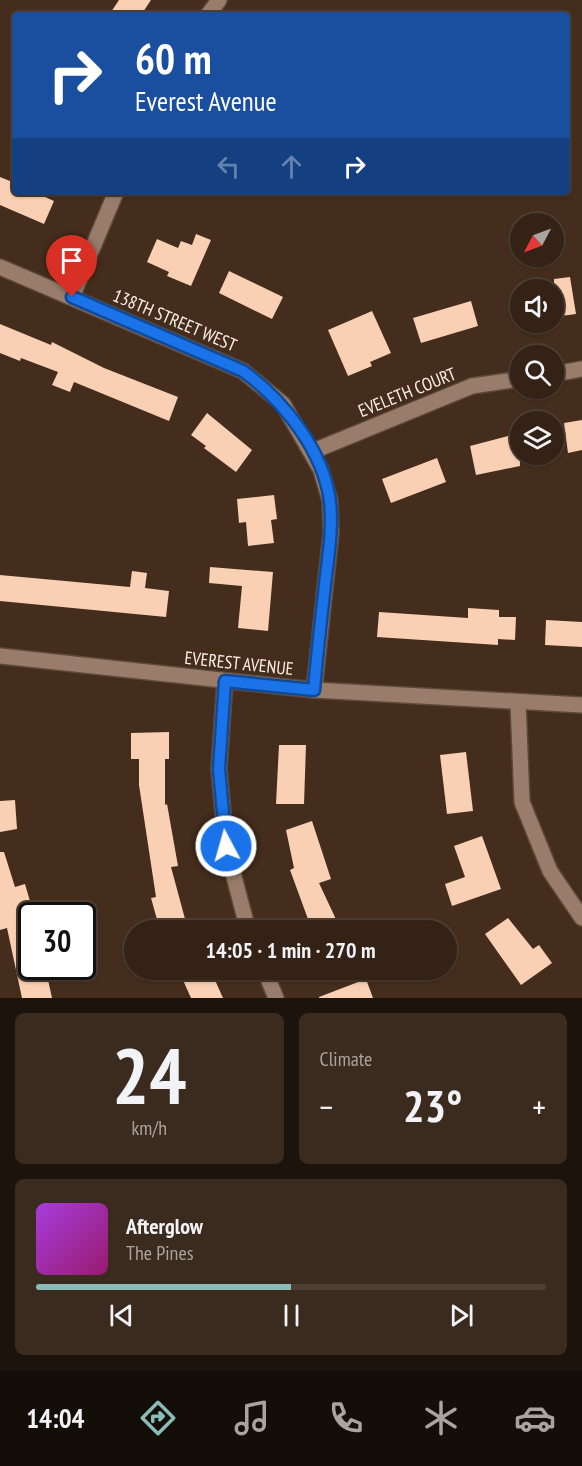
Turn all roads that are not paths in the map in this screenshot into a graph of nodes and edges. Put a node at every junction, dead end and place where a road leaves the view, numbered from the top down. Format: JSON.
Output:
{"nodes":[{"id":1,"x":115,"y":195,"type":"edge"},
{"id":2,"x":0,"y":267,"type":"edge"},
{"id":3,"x":72,"y":297,"type":"junction"},
{"id":4,"x":582,"y":369,"type":"edge"},
{"id":5,"x":564,"y":372,"type":"edge"},
{"id":6,"x":510,"y":380,"type":"edge"},
{"id":7,"x":311,"y":452,"type":"junction"},
{"id":8,"x":0,"y":656,"type":"edge"},
{"id":9,"x":225,"y":681,"type":"junction"},
{"id":10,"x":314,"y":690,"type":"junction"},
{"id":11,"x":518,"y":702,"type":"junction"},
{"id":12,"x":582,"y":705,"type":"edge"},
{"id":13,"x":582,"y":918,"type":"edge"},
{"id":14,"x":245,"y":920,"type":"edge"},
{"id":15,"x":269,"y":980,"type":"edge"},
{"id":16,"x":276,"y":998,"type":"edge"}],
"edges":[{"from":1,"to":3,"type":"street"},
{"from":2,"to":3,"type":"street","name":"138TH STREET WEST"},
{"from":3,"to":7,"type":"street","name":"138TH STREET WEST"},
{"from":4,"to":5,"type":"street"},
{"from":6,"to":7,"type":"street","name":"EVELETH COURT"},
{"from":7,"to":10,"type":"street","name":"138TH STREET WEST"},
{"from":8,"to":9,"type":"street","name":"EVEREST AVENUE"},
{"from":9,"to":10,"type":"street","name":"EVEREST AVENUE"},
{"from":9,"to":14,"type":"street"},
{"from":10,"to":11,"type":"street","name":"EVEREST AVENUE"},
{"from":11,"to":12,"type":"street","name":"EVEREST AVENUE"},
{"from":11,"to":13,"type":"street"},
{"from":15,"to":16,"type":"street"}]}
